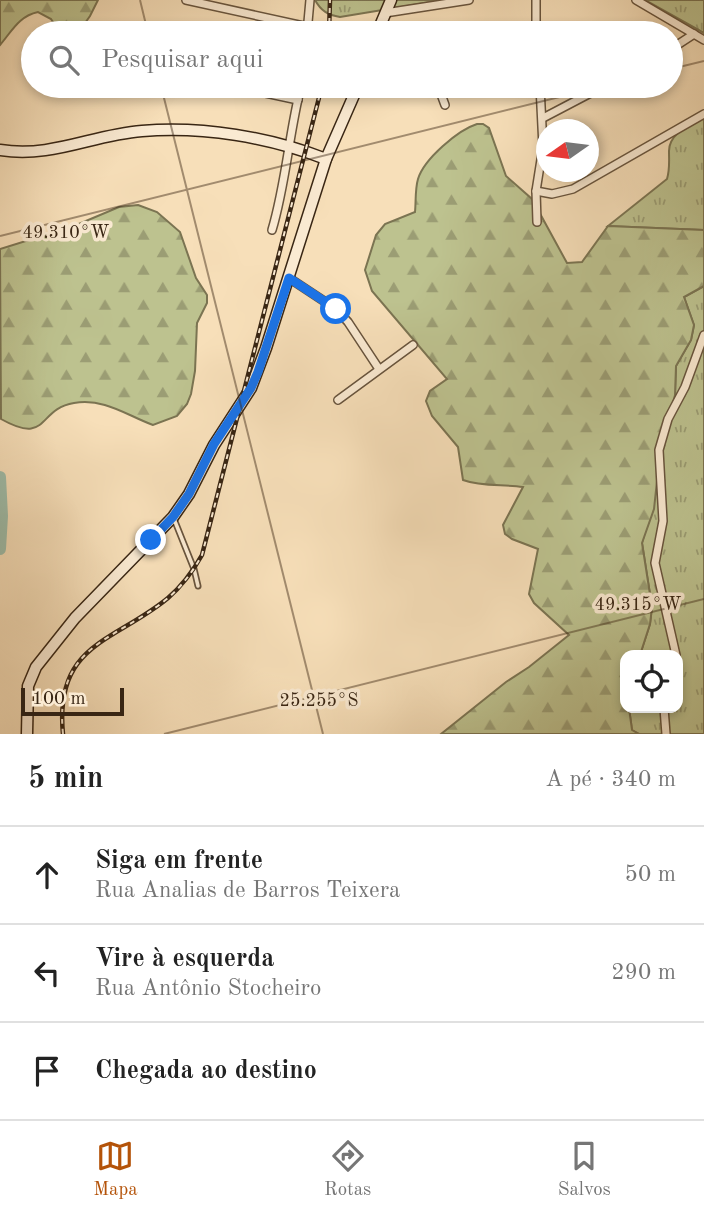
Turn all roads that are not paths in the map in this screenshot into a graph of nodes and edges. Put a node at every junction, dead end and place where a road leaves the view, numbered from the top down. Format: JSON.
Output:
{"nodes":[{"id":1,"x":186,"y":0,"type":"edge"},
{"id":2,"x":310,"y":0,"type":"edge"},
{"id":3,"x":391,"y":0,"type":"edge"},
{"id":4,"x":470,"y":0,"type":"edge"},
{"id":5,"x":536,"y":0,"type":"edge"},
{"id":6,"x":636,"y":0,"type":"edge"},
{"id":7,"x":385,"y":13,"type":"junction"},
{"id":8,"x":271,"y":21,"type":"edge"},
{"id":9,"x":308,"y":21,"type":"edge"},
{"id":10,"x":382,"y":21,"type":"edge"},
{"id":11,"x":536,"y":21,"type":"edge"},
{"id":12,"x":672,"y":21,"type":"edge"},
{"id":13,"x":683,"y":28,"type":"edge"},
{"id":14,"x":694,"y":34,"type":"junction"},
{"id":15,"x":704,"y":40,"type":"edge"},
{"id":16,"x":683,"y":42,"type":"edge"},
{"id":17,"x":289,"y":98,"type":"edge"},
{"id":18,"x":353,"y":98,"type":"edge"},
{"id":19,"x":442,"y":98,"type":"edge"},
{"id":20,"x":541,"y":98,"type":"edge"},
{"id":21,"x":581,"y":98,"type":"edge"},
{"id":22,"x":298,"y":100,"type":"joint"},
{"id":23,"x":445,"y":105,"type":"dead end"},
{"id":24,"x":704,"y":114,"type":"edge"},
{"id":25,"x":542,"y":118,"type":"junction"},
{"id":26,"x":288,"y":145,"type":"junction"},
{"id":27,"x":0,"y":150,"type":"edge"},
{"id":28,"x":326,"y":159,"type":"junction"},
{"id":29,"x":536,"y":191,"type":"junction"},
{"id":30,"x":537,"y":222,"type":"dead end"},
{"id":31,"x":272,"y":230,"type":"dead end"},
{"id":32,"x":289,"y":278,"type":"junction"},
{"id":33,"x":704,"y":335,"type":"edge"},
{"id":34,"x":413,"y":345,"type":"dead end"},
{"id":35,"x":379,"y":369,"type":"junction"},
{"id":36,"x":338,"y":400,"type":"dead end"},
{"id":37,"x":173,"y":517,"type":"junction"},
{"id":38,"x":198,"y":586,"type":"dead end"},
{"id":39,"x":675,"y":650,"type":"edge"},
{"id":40,"x":664,"y":713,"type":"edge"},
{"id":41,"x":27,"y":734,"type":"edge"},
{"id":42,"x":666,"y":734,"type":"edge"}],
"edges":[{"from":1,"to":8,"type":"street"},
{"from":2,"to":9,"type":"street"},
{"from":3,"to":7,"type":"street"},
{"from":4,"to":7,"type":"street"},
{"from":5,"to":11,"type":"street"},
{"from":6,"to":12,"type":"street"},
{"from":7,"to":10,"type":"street"},
{"from":13,"to":14,"type":"street"},
{"from":14,"to":15,"type":"street"},
{"from":14,"to":16,"type":"street"},
{"from":17,"to":22,"type":"street"},
{"from":18,"to":28,"type":"street"},
{"from":19,"to":23,"type":"street"},
{"from":20,"to":25,"type":"street"},
{"from":21,"to":25,"type":"street"},
{"from":22,"to":26,"type":"street"},
{"from":24,"to":29,"type":"street"},
{"from":25,"to":29,"type":"street"},
{"from":26,"to":27,"type":"street"},
{"from":26,"to":28,"type":"street"},
{"from":26,"to":31,"type":"street"},
{"from":28,"to":32,"type":"street"},
{"from":29,"to":30,"type":"street"},
{"from":32,"to":35,"type":"street"},
{"from":32,"to":37,"type":"street"},
{"from":33,"to":39,"type":"street"},
{"from":34,"to":35,"type":"street"},
{"from":35,"to":36,"type":"street"},
{"from":37,"to":38,"type":"lane"},
{"from":37,"to":41,"type":"street"},
{"from":40,"to":42,"type":"street"}]}
